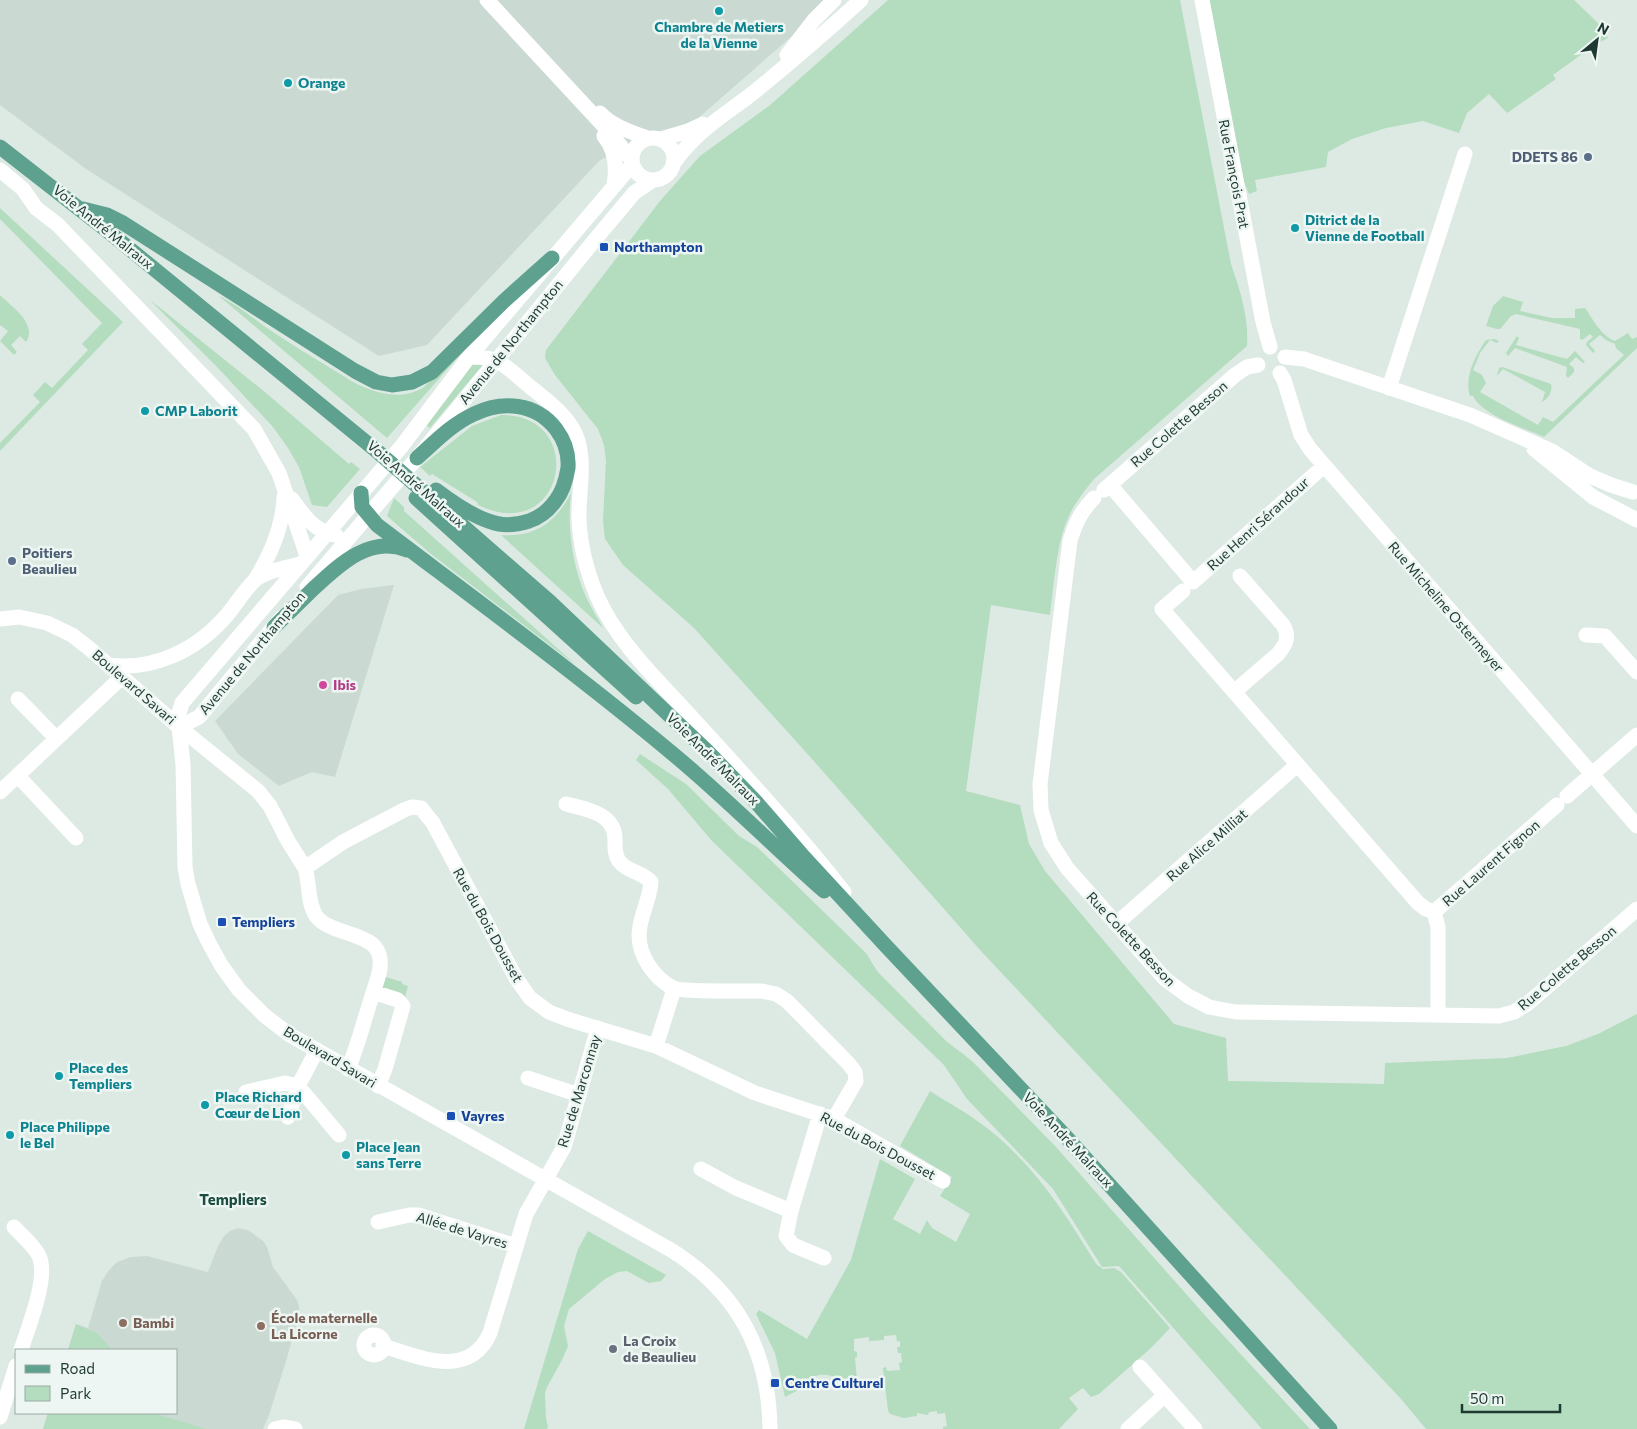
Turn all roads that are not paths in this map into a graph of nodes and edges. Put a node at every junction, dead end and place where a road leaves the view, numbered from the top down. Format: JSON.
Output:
{"nodes":[{"id":1,"x":487,"y":0,"type":"edge"},
{"id":2,"x":834,"y":0,"type":"edge"},
{"id":3,"x":846,"y":0,"type":"edge"},
{"id":4,"x":860,"y":0,"type":"edge"},
{"id":5,"x":1202,"y":0,"type":"edge"},
{"id":6,"x":805,"y":50,"type":"junction"},
{"id":7,"x":540,"y":57,"type":"junction"},
{"id":8,"x":766,"y":82,"type":"junction"},
{"id":9,"x":718,"y":118,"type":"junction"},
{"id":10,"x":654,"y":138,"type":"junction"},
{"id":11,"x":0,"y":147,"type":"edge"},
{"id":12,"x":1465,"y":154,"type":"dead end"},
{"id":13,"x":0,"y":160,"type":"edge"},
{"id":14,"x":631,"y":162,"type":"junction"},
{"id":15,"x":674,"y":164,"type":"junction"},
{"id":16,"x":0,"y":170,"type":"edge"},
{"id":17,"x":653,"y":180,"type":"junction"},
{"id":18,"x":614,"y":185,"type":"junction"},
{"id":19,"x":79,"y":208,"type":"junction"},
{"id":20,"x":552,"y":258,"type":"junction"},
{"id":21,"x":1270,"y":347,"type":"junction"},
{"id":22,"x":469,"y":357,"type":"junction"},
{"id":23,"x":1285,"y":357,"type":"junction"},
{"id":24,"x":496,"y":359,"type":"junction"},
{"id":25,"x":1258,"y":365,"type":"junction"},
{"id":26,"x":1280,"y":373,"type":"junction"},
{"id":27,"x":1389,"y":388,"type":"junction"},
{"id":28,"x":1518,"y":436,"type":"junction"},
{"id":29,"x":364,"y":446,"type":"junction"},
{"id":30,"x":417,"y":458,"type":"junction"},
{"id":31,"x":1324,"y":466,"type":"junction"},
{"id":32,"x":285,"y":487,"type":"junction"},
{"id":33,"x":419,"y":488,"type":"junction"},
{"id":34,"x":1103,"y":491,"type":"junction"},
{"id":35,"x":1635,"y":491,"type":"edge"},
{"id":36,"x":361,"y":492,"type":"junction"},
{"id":37,"x":1614,"y":509,"type":"junction"},
{"id":38,"x":368,"y":516,"type":"junction"},
{"id":39,"x":1637,"y":520,"type":"edge"},
{"id":40,"x":326,"y":534,"type":"junction"},
{"id":41,"x":350,"y":538,"type":"junction"},
{"id":42,"x":413,"y":552,"type":"junction"},
{"id":43,"x":1222,"y":556,"type":"junction"},
{"id":44,"x":303,"y":560,"type":"junction"},
{"id":45,"x":254,"y":580,"type":"junction"},
{"id":46,"x":1188,"y":587,"type":"junction"},
{"id":47,"x":0,"y":619,"type":"edge"},
{"id":48,"x":274,"y":627,"type":"junction"},
{"id":49,"x":1586,"y":635,"type":"dead end"},
{"id":50,"x":108,"y":665,"type":"junction"},
{"id":51,"x":1637,"y":672,"type":"edge"},
{"id":52,"x":122,"y":677,"type":"junction"},
{"id":53,"x":1234,"y":692,"type":"junction"},
{"id":54,"x":18,"y":699,"type":"dead end"},
{"id":55,"x":179,"y":727,"type":"junction"},
{"id":56,"x":1637,"y":735,"type":"edge"},
{"id":57,"x":56,"y":738,"type":"junction"},
{"id":58,"x":1298,"y":765,"type":"junction"},
{"id":59,"x":1592,"y":774,"type":"junction"},
{"id":60,"x":18,"y":776,"type":"junction"},
{"id":61,"x":0,"y":792,"type":"edge"},
{"id":62,"x":566,"y":804,"type":"dead end"},
{"id":63,"x":1637,"y":826,"type":"edge"},
{"id":64,"x":76,"y":838,"type":"dead end"},
{"id":65,"x":305,"y":868,"type":"junction"},
{"id":66,"x":1637,"y":908,"type":"edge"},
{"id":67,"x":1434,"y":912,"type":"junction"},
{"id":68,"x":1116,"y":924,"type":"junction"},
{"id":69,"x":886,"y":946,"type":"junction"},
{"id":70,"x":674,"y":989,"type":"junction"},
{"id":71,"x":373,"y":992,"type":"junction"},
{"id":72,"x":1438,"y":1014,"type":"junction"},
{"id":73,"x":598,"y":1028,"type":"junction"},
{"id":74,"x":656,"y":1046,"type":"junction"},
{"id":75,"x":317,"y":1050,"type":"junction"},
{"id":76,"x":348,"y":1069,"type":"junction"},
{"id":77,"x":528,"y":1078,"type":"dead end"},
{"id":78,"x":298,"y":1086,"type":"junction"},
{"id":79,"x":378,"y":1086,"type":"junction"},
{"id":80,"x":246,"y":1092,"type":"dead end"},
{"id":81,"x":579,"y":1095,"type":"junction"},
{"id":82,"x":827,"y":1116,"type":"junction"},
{"id":83,"x":288,"y":1117,"type":"dead end"},
{"id":84,"x":340,"y":1135,"type":"dead end"},
{"id":85,"x":700,"y":1169,"type":"dead end"},
{"id":86,"x":545,"y":1180,"type":"junction"},
{"id":87,"x":943,"y":1181,"type":"dead end"},
{"id":88,"x":791,"y":1212,"type":"junction"},
{"id":89,"x":378,"y":1222,"type":"dead end"},
{"id":90,"x":14,"y":1226,"type":"dead end"},
{"id":91,"x":516,"y":1246,"type":"junction"},
{"id":92,"x":824,"y":1258,"type":"dead end"},
{"id":93,"x":383,"y":1346,"type":"dead end"},
{"id":94,"x":21,"y":1349,"type":"edge"},
{"id":95,"x":15,"y":1368,"type":"edge"},
{"id":96,"x":1140,"y":1368,"type":"dead end"},
{"id":97,"x":4,"y":1392,"type":"edge"},
{"id":98,"x":1165,"y":1395,"type":"junction"},
{"id":99,"x":0,"y":1417,"type":"edge"},
{"id":100,"x":275,"y":1429,"type":"edge"},
{"id":101,"x":295,"y":1429,"type":"edge"},
{"id":102,"x":770,"y":1429,"type":"edge"},
{"id":103,"x":1128,"y":1429,"type":"edge"},
{"id":104,"x":1195,"y":1429,"type":"edge"},
{"id":105,"x":1330,"y":1429,"type":"edge"}],
"edges":[{"from":1,"to":7,"type":"street"},
{"from":2,"to":8,"type":"street"},
{"from":3,"to":6,"type":"street"},
{"from":4,"to":6,"type":"street"},
{"from":5,"to":21,"type":"street","name":"Rue François Prat"},
{"from":6,"to":8,"type":"street"},
{"from":7,"to":10,"type":"street"},
{"from":7,"to":14,"type":"street"},
{"from":7,"to":18,"type":"street"},
{"from":8,"to":9,"type":"street"},
{"from":9,"to":10,"type":"street"},
{"from":9,"to":15,"type":"street"},
{"from":10,"to":14,"type":"street"},
{"from":10,"to":15,"type":"street"},
{"from":11,"to":19,"type":"main road","name":"Voie André Malraux"},
{"from":12,"to":27,"type":"street"},
{"from":13,"to":29,"type":"main road","name":"Voie André Malraux"},
{"from":14,"to":17,"type":"street"},
{"from":14,"to":18,"type":"street","name":"Avenue de Northampton"},
{"from":15,"to":17,"type":"street"},
{"from":16,"to":32,"type":"street"},
{"from":17,"to":24,"type":"street","name":"Avenue de Northampton"},
{"from":18,"to":20,"type":"street","name":"Avenue de Northampton"},
{"from":19,"to":20,"type":"main road"},
{"from":19,"to":29,"type":"main road","name":"Voie André Malraux"},
{"from":20,"to":22,"type":"street","name":"Avenue de Northampton"},
{"from":21,"to":23,"type":"street"},
{"from":21,"to":25,"type":"street"},
{"from":22,"to":24,"type":"street"},
{"from":22,"to":36,"type":"street","name":"Avenue de Northampton"},
{"from":23,"to":26,"type":"street"},
{"from":23,"to":27,"type":"street"},
{"from":24,"to":30,"type":"street","name":"Avenue de Northampton"},
{"from":24,"to":69,"type":"street"},
{"from":25,"to":26,"type":"street"},
{"from":25,"to":34,"type":"street","name":"Rue Colette Besson"},
{"from":26,"to":31,"type":"street","name":"Rue Micheline Ostermeyer"},
{"from":27,"to":28,"type":"street"},
{"from":28,"to":35,"type":"street"},
{"from":28,"to":37,"type":"street"},
{"from":29,"to":33,"type":"main road","name":"Voie André Malraux"},
{"from":29,"to":33,"type":"main road","name":"Voie André Malraux"},
{"from":30,"to":33,"type":"main road"},
{"from":30,"to":38,"type":"street","name":"Avenue de Northampton"},
{"from":31,"to":43,"type":"street","name":"Rue Henri Sérandour"},
{"from":31,"to":59,"type":"street","name":"Rue Micheline Ostermeyer"},
{"from":32,"to":40,"type":"street"},
{"from":32,"to":44,"type":"street"},
{"from":32,"to":45,"type":"street"},
{"from":33,"to":69,"type":"main road","name":"Voie André Malraux"},
{"from":34,"to":46,"type":"street"},
{"from":34,"to":68,"type":"street","name":"Rue Colette Besson"},
{"from":35,"to":37,"type":"street"},
{"from":36,"to":38,"type":"main road"},
{"from":36,"to":40,"type":"street","name":"Avenue de Northampton"},
{"from":37,"to":39,"type":"street"},
{"from":38,"to":41,"type":"street","name":"Avenue de Northampton"},
{"from":38,"to":42,"type":"main road"},
{"from":40,"to":41,"type":"street"},
{"from":40,"to":44,"type":"street","name":"Avenue de Northampton"},
{"from":41,"to":48,"type":"street","name":"Avenue de Northampton"},
{"from":42,"to":48,"type":"main road"},
{"from":42,"to":69,"type":"main road"},
{"from":43,"to":46,"type":"street","name":"Rue Henri Sérandour"},
{"from":43,"to":53,"type":"street"},
{"from":44,"to":45,"type":"street"},
{"from":44,"to":55,"type":"street","name":"Avenue de Northampton"},
{"from":45,"to":50,"type":"street"},
{"from":46,"to":53,"type":"street","name":"Rue Henri Sérandour"},
{"from":47,"to":50,"type":"street","name":"Boulevard Savari"},
{"from":48,"to":55,"type":"street","name":"Avenue de Northampton"},
{"from":49,"to":51,"type":"street"},
{"from":50,"to":52,"type":"street","name":"Boulevard Savari"},
{"from":52,"to":55,"type":"street","name":"Boulevard Savari"},
{"from":52,"to":57,"type":"street"},
{"from":53,"to":58,"type":"street"},
{"from":54,"to":57,"type":"street"},
{"from":55,"to":65,"type":"street"},
{"from":55,"to":75,"type":"street","name":"Boulevard Savari"},
{"from":56,"to":59,"type":"street","name":"Rue Laurent Fignon"},
{"from":57,"to":60,"type":"street"},
{"from":58,"to":67,"type":"street"},
{"from":58,"to":68,"type":"street","name":"Rue Alice Milliat"},
{"from":59,"to":63,"type":"street","name":"Rue Micheline Ostermeyer"},
{"from":59,"to":67,"type":"street","name":"Rue Laurent Fignon"},
{"from":60,"to":61,"type":"street"},
{"from":60,"to":64,"type":"street"},
{"from":62,"to":70,"type":"street"},
{"from":65,"to":71,"type":"street"},
{"from":65,"to":73,"type":"street","name":"Rue du Bois Dousset"},
{"from":66,"to":72,"type":"street","name":"Rue Colette Besson"},
{"from":67,"to":72,"type":"street","name":"Rue Laurent Fignon"},
{"from":68,"to":72,"type":"street","name":"Rue Colette Besson"},
{"from":69,"to":105,"type":"main road","name":"Voie André Malraux"},
{"from":70,"to":74,"type":"street"},
{"from":70,"to":82,"type":"street"},
{"from":71,"to":76,"type":"street"},
{"from":71,"to":79,"type":"street"},
{"from":73,"to":74,"type":"street","name":"Rue du Bois Dousset"},
{"from":73,"to":81,"type":"street","name":"Rue de Marconnay"},
{"from":74,"to":82,"type":"street","name":"Rue du Bois Dousset"},
{"from":75,"to":76,"type":"street","name":"Boulevard Savari"},
{"from":75,"to":78,"type":"street"},
{"from":76,"to":79,"type":"street","name":"Boulevard Savari"},
{"from":77,"to":81,"type":"street"},
{"from":78,"to":80,"type":"street"},
{"from":78,"to":83,"type":"street"},
{"from":78,"to":84,"type":"street"},
{"from":79,"to":86,"type":"street","name":"Boulevard Savari"},
{"from":81,"to":86,"type":"street","name":"Rue de Marconnay"},
{"from":82,"to":87,"type":"street","name":"Rue du Bois Dousset"},
{"from":82,"to":88,"type":"street"},
{"from":85,"to":88,"type":"street"},
{"from":86,"to":91,"type":"street","name":"Allée de Vayres"},
{"from":86,"to":102,"type":"street","name":"Boulevard Savari"},
{"from":88,"to":92,"type":"street"},
{"from":89,"to":91,"type":"street","name":"Allée de Vayres"},
{"from":90,"to":94,"type":"street"},
{"from":91,"to":93,"type":"street","name":"Allée de Vayres"},
{"from":95,"to":97,"type":"street"},
{"from":96,"to":98,"type":"street"},
{"from":97,"to":99,"type":"street"},
{"from":98,"to":103,"type":"street"},
{"from":98,"to":104,"type":"street"},
{"from":100,"to":101,"type":"street"}]}
